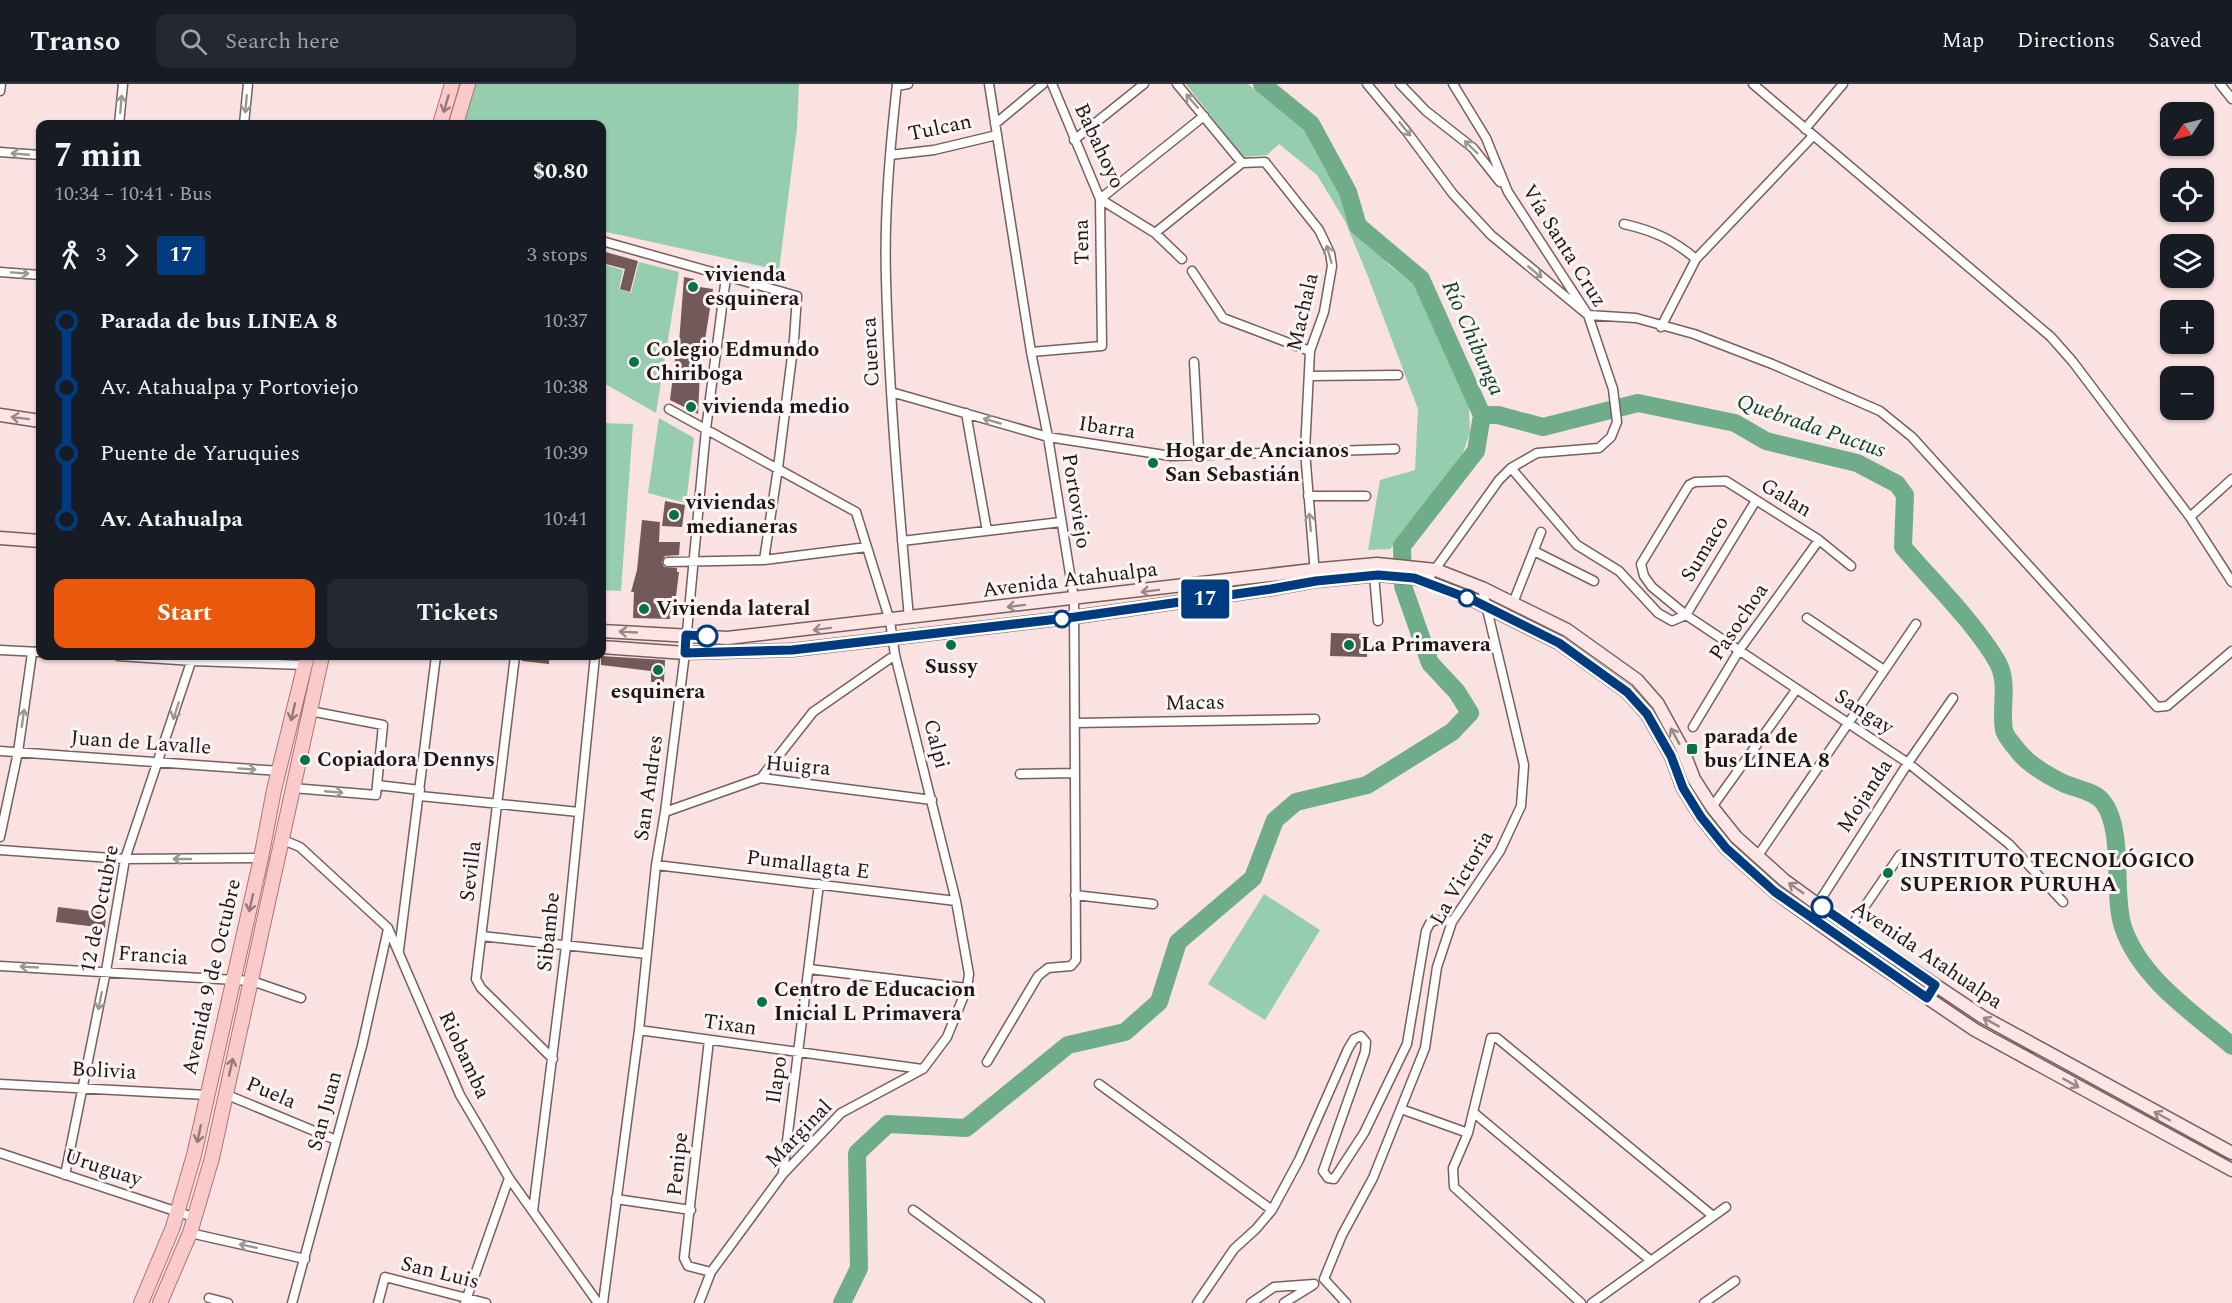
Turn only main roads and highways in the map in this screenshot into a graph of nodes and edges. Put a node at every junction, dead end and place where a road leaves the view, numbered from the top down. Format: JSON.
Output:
{"nodes":[{"id":1,"x":452,"y":84,"type":"edge"},
{"id":2,"x":468,"y":84,"type":"edge"},
{"id":3,"x":441,"y":120,"type":"edge"},
{"id":4,"x":457,"y":120,"type":"edge"},
{"id":5,"x":0,"y":416,"type":"edge"},
{"id":6,"x":36,"y":420,"type":"edge"},
{"id":7,"x":0,"y":538,"type":"edge"},
{"id":8,"x":36,"y":541,"type":"edge"},
{"id":9,"x":1315,"y":575,"type":"junction"},
{"id":10,"x":1420,"y":576,"type":"junction"},
{"id":11,"x":606,"y":631,"type":"edge"},
{"id":12,"x":606,"y":647,"type":"edge"},
{"id":13,"x":306,"y":660,"type":"edge"},
{"id":14,"x":321,"y":660,"type":"edge"},
{"id":15,"x":1935,"y":985,"type":"junction"},
{"id":16,"x":1927,"y":998,"type":"junction"},
{"id":17,"x":2049,"y":1054,"type":"junction"},
{"id":18,"x":2042,"y":1067,"type":"junction"},
{"id":19,"x":2189,"y":1130,"type":"junction"},
{"id":20,"x":2182,"y":1143,"type":"junction"},
{"id":21,"x":2232,"y":1153,"type":"edge"},
{"id":22,"x":2232,"y":1170,"type":"edge"},
{"id":23,"x":141,"y":1303,"type":"edge"},
{"id":24,"x":160,"y":1303,"type":"edge"}],
"edges":[{"from":1,"to":3,"type":"main road","one_way":true},
{"from":2,"to":4,"type":"main road"},
{"from":6,"to":5,"type":"main road","one_way":true},
{"from":7,"to":8,"type":"main road"},
{"from":9,"to":10,"type":"main road","name":"Avenida Atahualpa"},
{"from":9,"to":11,"type":"main road","name":"Avenida Atahualpa","one_way":true},
{"from":9,"to":12,"type":"main road","name":"Avenida Atahualpa"},
{"from":15,"to":10,"type":"main road","name":"Avenida Atahualpa","one_way":true},
{"from":10,"to":16,"type":"main road","name":"Avenida Atahualpa"},
{"from":13,"to":23,"type":"main road","name":"Avenida 9 de Octubre","one_way":true},
{"from":24,"to":14,"type":"main road","name":"Avenida 9 de Octubre","one_way":true},
{"from":15,"to":16,"type":"main road"},
{"from":17,"to":15,"type":"main road","name":"Avenida Atahualpa","one_way":true},
{"from":16,"to":18,"type":"main road","name":"Avenida Atahualpa"},
{"from":17,"to":18,"type":"main road"},
{"from":19,"to":17,"type":"main road","name":"Avenida Atahualpa","one_way":true},
{"from":18,"to":20,"type":"main road","name":"Avenida Atahualpa","one_way":true},
{"from":19,"to":20,"type":"main road"},
{"from":19,"to":21,"type":"main road","name":"Avenida Atahualpa"},
{"from":20,"to":22,"type":"main road","name":"Avenida Atahualpa"}]}
